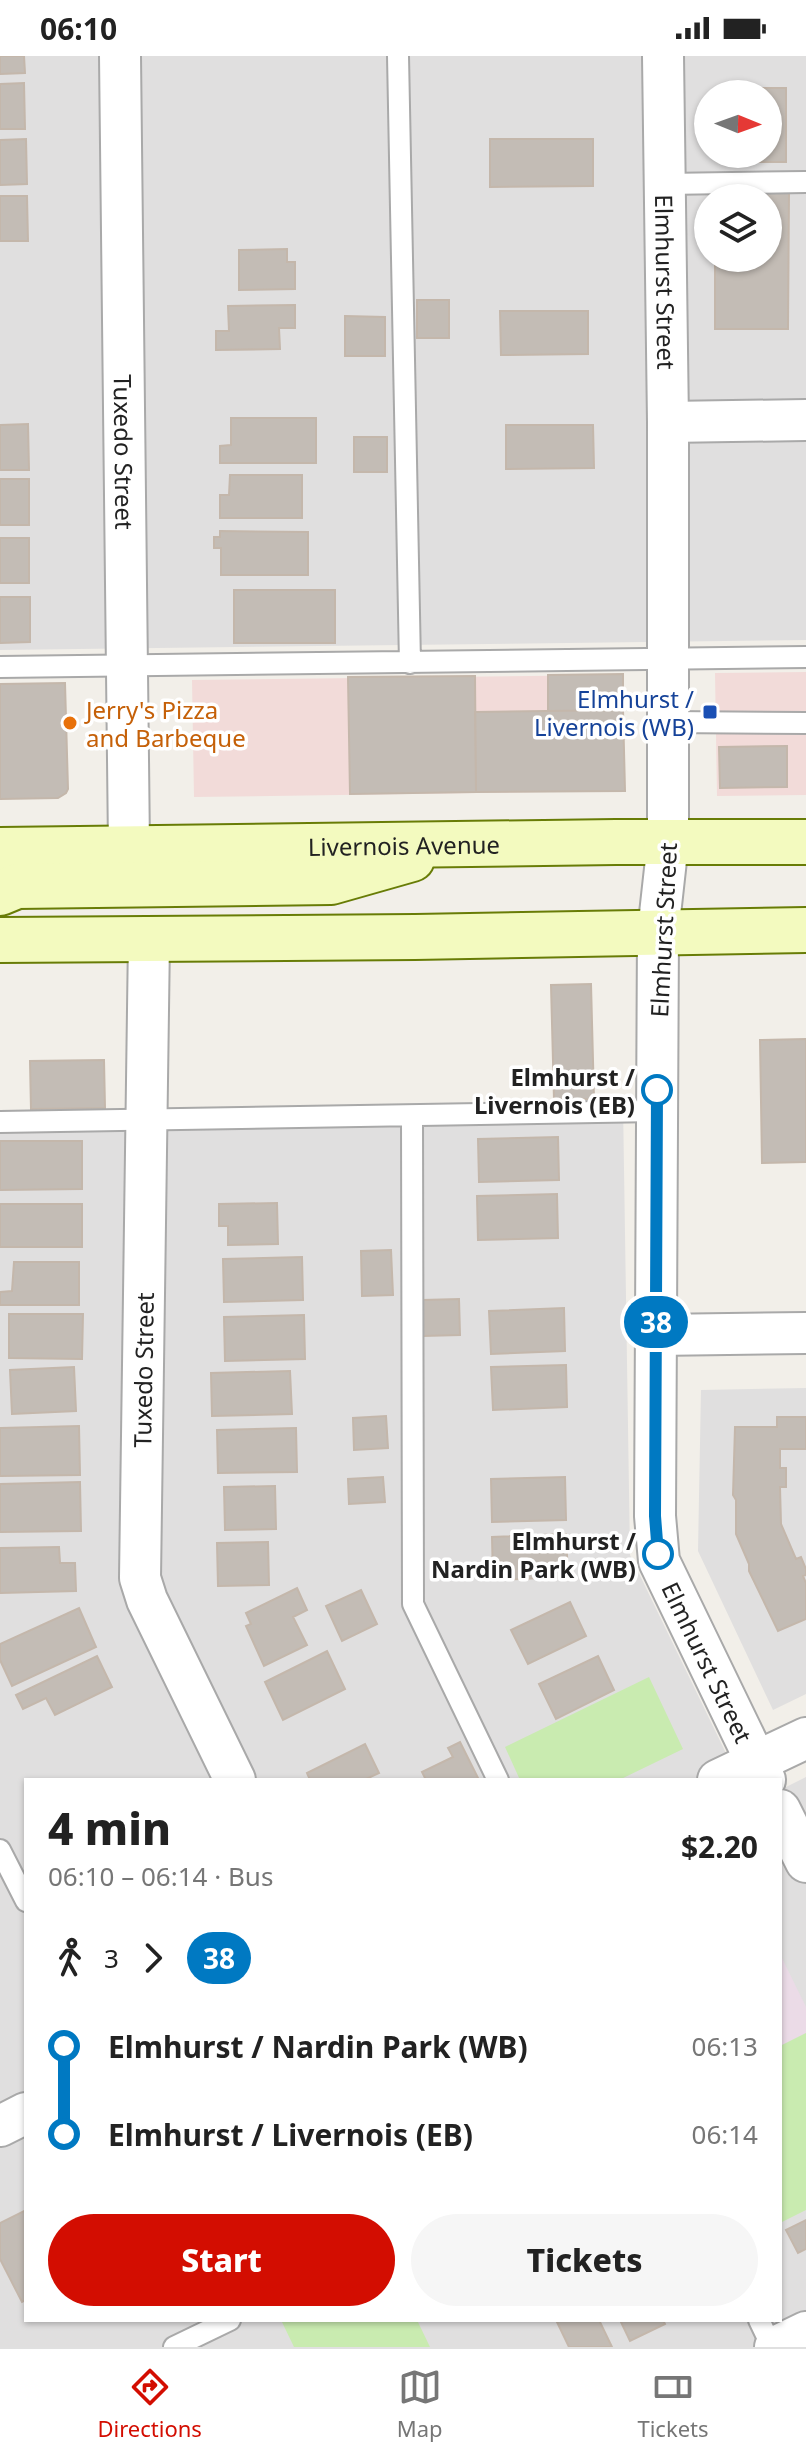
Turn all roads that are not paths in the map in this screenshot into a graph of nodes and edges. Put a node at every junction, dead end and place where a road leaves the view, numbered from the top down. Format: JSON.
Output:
{"nodes":[{"id":1,"x":120,"y":56,"type":"edge"},
{"id":2,"x":398,"y":56,"type":"edge"},
{"id":3,"x":663,"y":56,"type":"edge"},
{"id":4,"x":806,"y":182,"type":"edge"},
{"id":5,"x":665,"y":184,"type":"junction"},
{"id":6,"x":806,"y":420,"type":"edge"},
{"id":7,"x":668,"y":422,"type":"junction"},
{"id":8,"x":806,"y":657,"type":"edge"},
{"id":9,"x":668,"y":659,"type":"junction"},
{"id":10,"x":410,"y":663,"type":"junction"},
{"id":11,"x":0,"y":667,"type":"edge"},
{"id":12,"x":126,"y":667,"type":"junction"},
{"id":13,"x":668,"y":722,"type":"junction"},
{"id":14,"x":806,"y":723,"type":"edge"},
{"id":15,"x":668,"y":842,"type":"junction"},
{"id":16,"x":806,"y":842,"type":"edge"},
{"id":17,"x":464,"y":844,"type":"junction"},
{"id":18,"x":129,"y":847,"type":"junction"},
{"id":19,"x":0,"y":850,"type":"edge"},
{"id":20,"x":0,"y":893,"type":"edge"},
{"id":21,"x":806,"y":930,"type":"edge"},
{"id":22,"x":658,"y":932,"type":"junction"},
{"id":23,"x":149,"y":939,"type":"junction"},
{"id":24,"x":0,"y":940,"type":"edge"},
{"id":25,"x":657,"y":1111,"type":"junction"},
{"id":26,"x":412,"y":1116,"type":"junction"},
{"id":27,"x":146,"y":1120,"type":"junction"},
{"id":28,"x":0,"y":1122,"type":"edge"},
{"id":29,"x":806,"y":1333,"type":"edge"},
{"id":30,"x":656,"y":1335,"type":"junction"},
{"id":31,"x":806,"y":1738,"type":"edge"},
{"id":32,"x":760,"y":1771,"type":"edge"},
{"id":33,"x":234,"y":1778,"type":"edge"},
{"id":34,"x":497,"y":1778,"type":"edge"},
{"id":35,"x":727,"y":1778,"type":"edge"},
{"id":36,"x":782,"y":1814,"type":"edge"},
{"id":37,"x":0,"y":1850,"type":"edge"},
{"id":38,"x":806,"y":1862,"type":"edge"},
{"id":39,"x":24,"y":1897,"type":"edge"},
{"id":40,"x":24,"y":2114,"type":"edge"},
{"id":41,"x":0,"y":2126,"type":"edge"},
{"id":42,"x":226,"y":2322,"type":"edge"},
{"id":43,"x":760,"y":2322,"type":"edge"},
{"id":44,"x":806,"y":2332,"type":"edge"},
{"id":45,"x":174,"y":2347,"type":"edge"},
{"id":46,"x":774,"y":2347,"type":"edge"}],
"edges":[{"from":1,"to":12,"type":"street","name":"Tuxedo Street"},
{"from":2,"to":10,"type":"lane"},
{"from":3,"to":5,"type":"street","name":"Elmhurst Street"},
{"from":4,"to":5,"type":"lane"},
{"from":5,"to":7,"type":"street","name":"Elmhurst Street"},
{"from":6,"to":7,"type":"street"},
{"from":7,"to":9,"type":"street","name":"Elmhurst Street"},
{"from":8,"to":9,"type":"lane"},
{"from":9,"to":10,"type":"lane"},
{"from":9,"to":13,"type":"street","name":"Elmhurst Street"},
{"from":10,"to":12,"type":"lane"},
{"from":11,"to":12,"type":"lane"},
{"from":12,"to":18,"type":"street","name":"Tuxedo Street"},
{"from":13,"to":14,"type":"lane"},
{"from":13,"to":15,"type":"street","name":"Elmhurst Street"},
{"from":15,"to":16,"type":"main road","name":"Livernois Avenue"},
{"from":15,"to":17,"type":"main road","name":"Livernois Avenue"},
{"from":15,"to":22,"type":"street","name":"Elmhurst Street"},
{"from":17,"to":18,"type":"main road","name":"Livernois Avenue"},
{"from":17,"to":20,"type":"main road"},
{"from":18,"to":19,"type":"main road","name":"Livernois Avenue"},
{"from":21,"to":22,"type":"main road"},
{"from":22,"to":23,"type":"main road"},
{"from":22,"to":25,"type":"street","name":"Elmhurst Street"},
{"from":23,"to":24,"type":"main road"},
{"from":23,"to":27,"type":"street","name":"Tuxedo Street"},
{"from":25,"to":26,"type":"lane"},
{"from":25,"to":30,"type":"street","name":"Elmhurst Street"},
{"from":26,"to":27,"type":"lane"},
{"from":26,"to":34,"type":"lane"},
{"from":27,"to":28,"type":"lane"},
{"from":27,"to":33,"type":"street","name":"Tuxedo Street"},
{"from":29,"to":30,"type":"street"},
{"from":30,"to":32,"type":"street","name":"Elmhurst Street"},
{"from":31,"to":32,"type":"street"},
{"from":32,"to":35,"type":"street"},
{"from":36,"to":38,"type":"street"},
{"from":37,"to":39,"type":"lane"},
{"from":40,"to":41,"type":"street"},
{"from":42,"to":45,"type":"lane"},
{"from":43,"to":46,"type":"lane"},
{"from":44,"to":46,"type":"street"}]}
